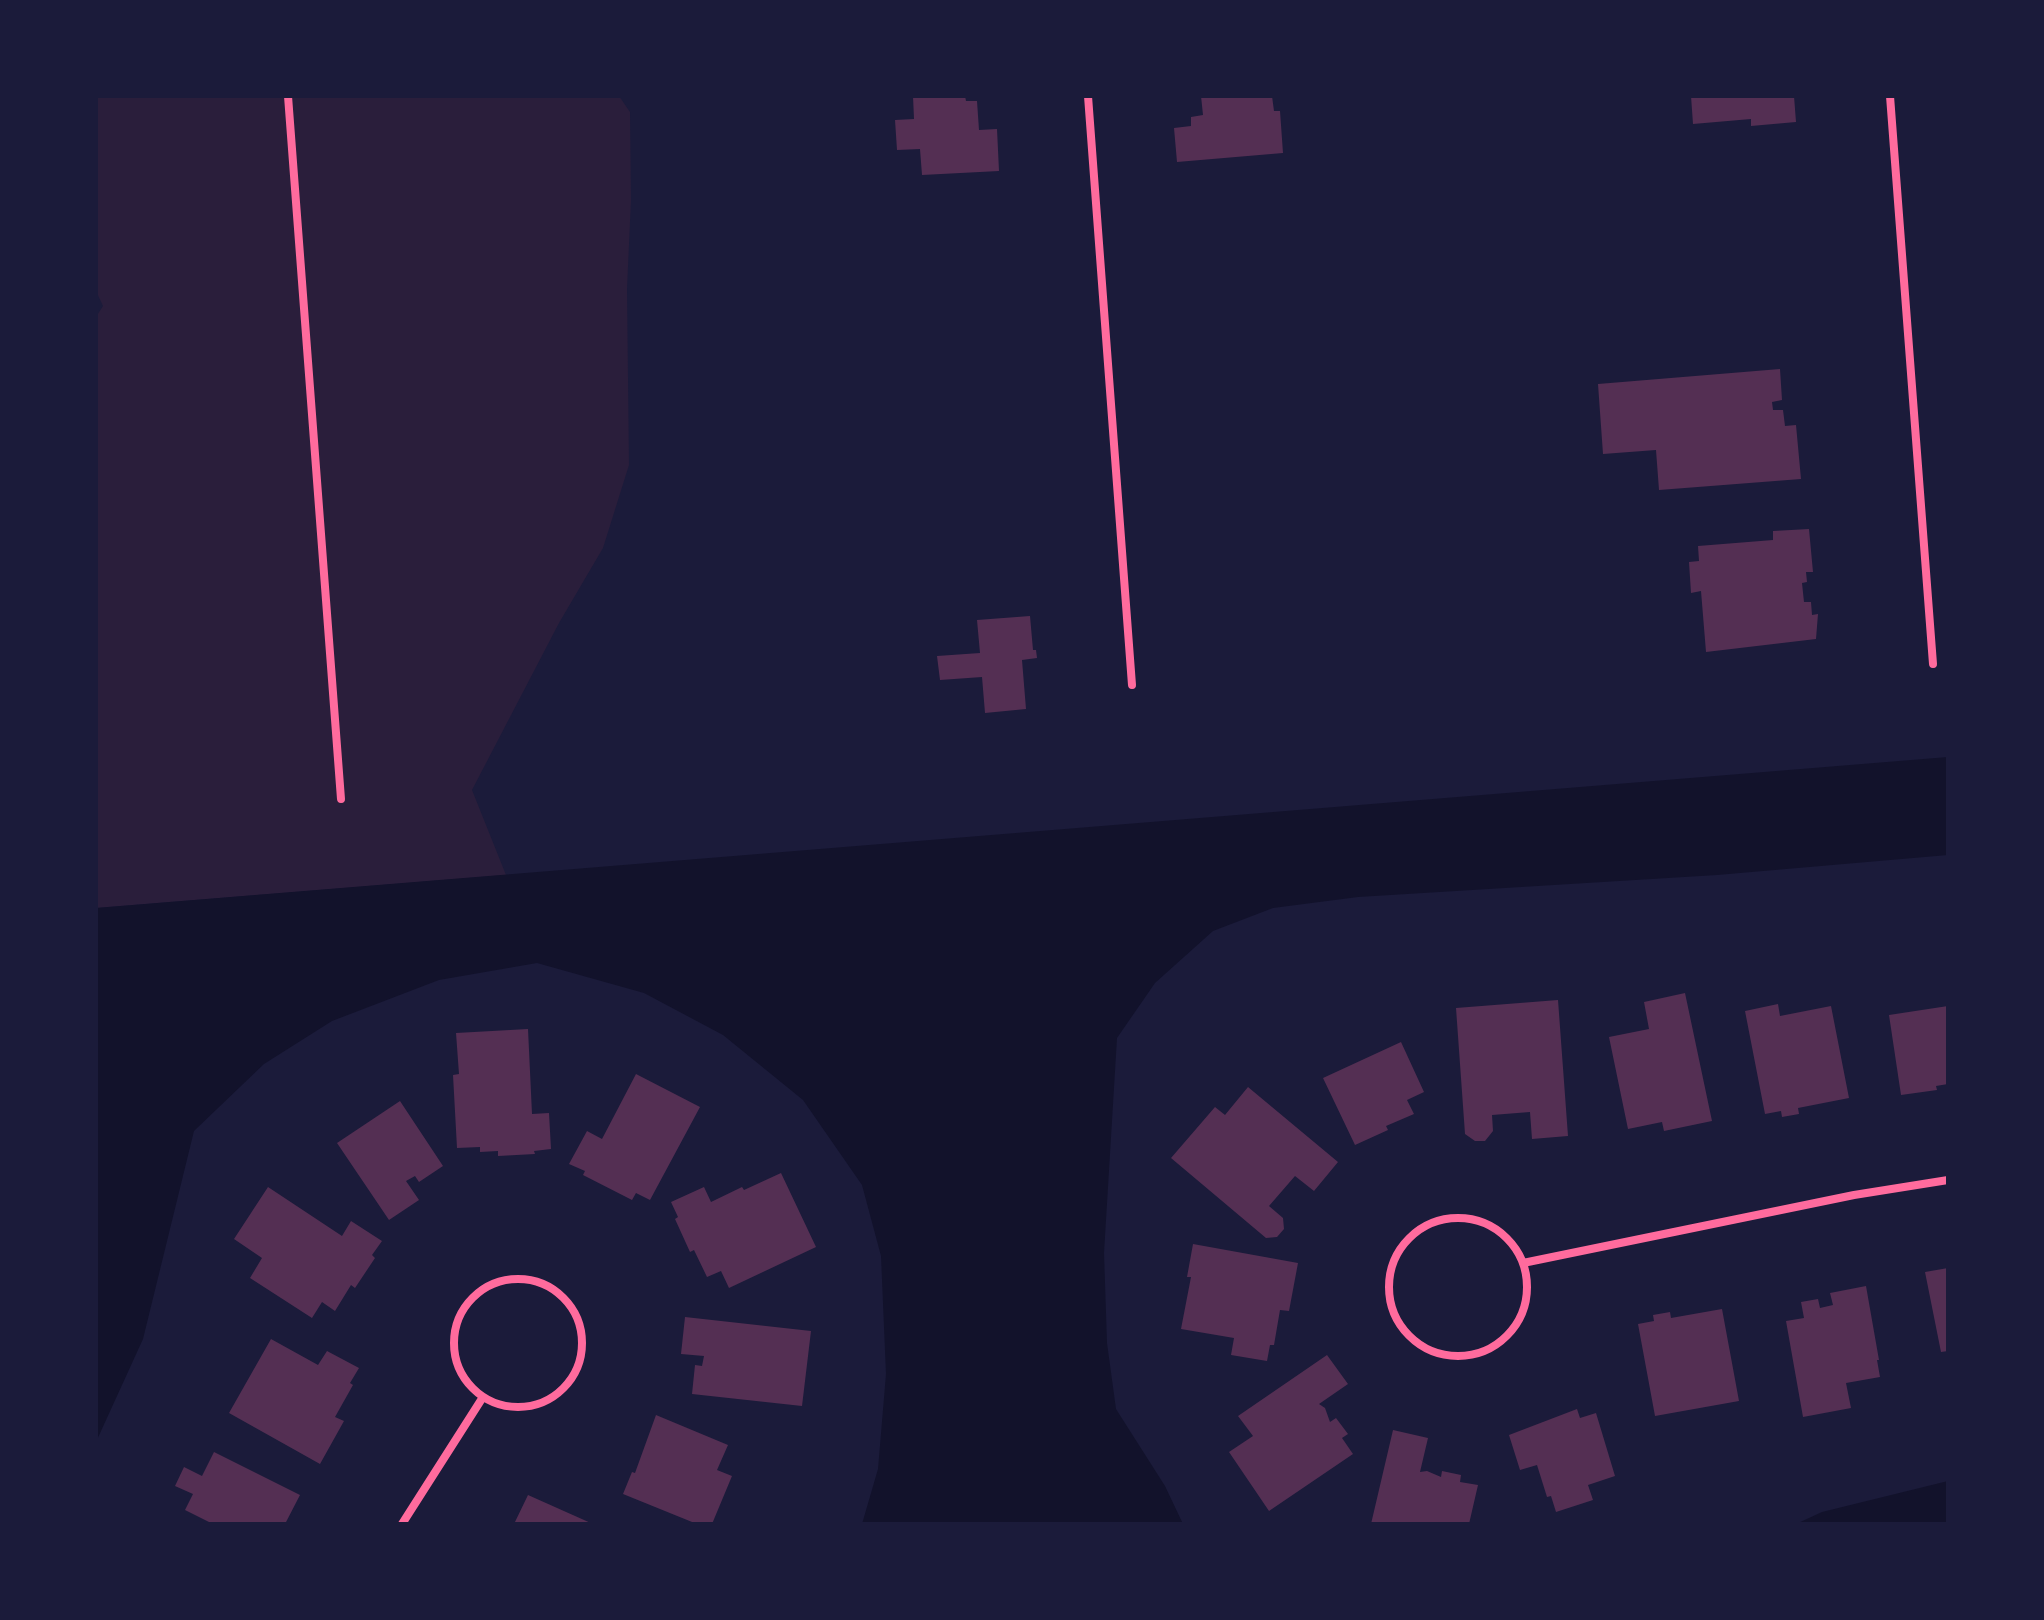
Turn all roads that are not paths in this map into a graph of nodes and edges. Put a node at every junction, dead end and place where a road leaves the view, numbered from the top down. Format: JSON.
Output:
{"nodes":[{"id":1,"x":288,"y":96,"type":"edge"},
{"id":2,"x":1088,"y":96,"type":"edge"},
{"id":3,"x":1890,"y":96,"type":"edge"},
{"id":4,"x":1933,"y":664,"type":"dead end"},
{"id":5,"x":1132,"y":685,"type":"dead end"},
{"id":6,"x":341,"y":799,"type":"dead end"},
{"id":7,"x":1948,"y":1180,"type":"edge"},
{"id":8,"x":1523,"y":1263,"type":"junction"},
{"id":9,"x":483,"y":1397,"type":"junction"},
{"id":10,"x":402,"y":1524,"type":"edge"}],
"edges":[{"from":1,"to":6,"type":"street"},
{"from":2,"to":5,"type":"street"},
{"from":3,"to":4,"type":"street"},
{"from":7,"to":8,"type":"street"},
{"from":8,"to":8,"type":"street"},
{"from":9,"to":9,"type":"street"},
{"from":9,"to":10,"type":"street"}]}
